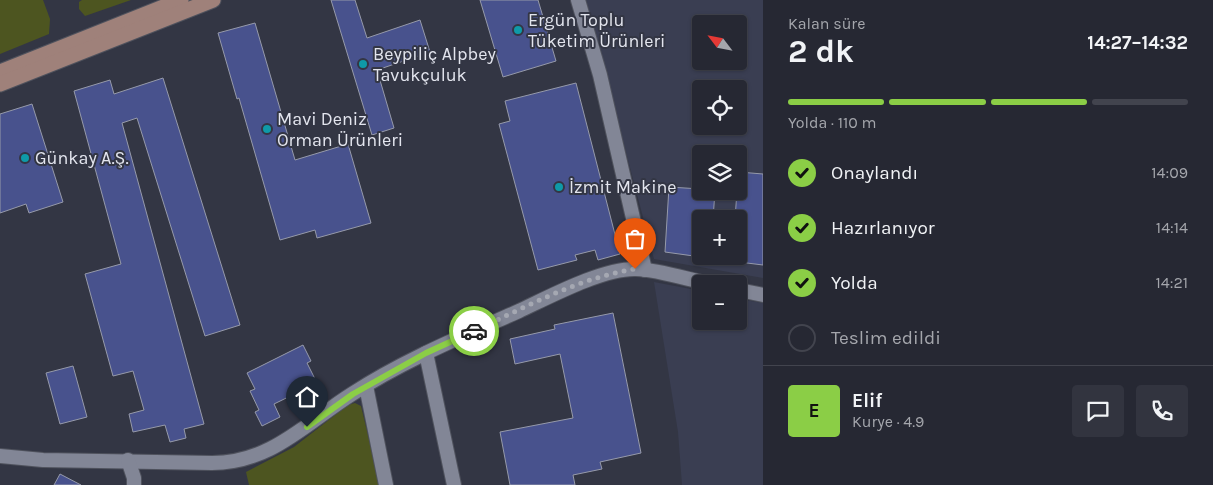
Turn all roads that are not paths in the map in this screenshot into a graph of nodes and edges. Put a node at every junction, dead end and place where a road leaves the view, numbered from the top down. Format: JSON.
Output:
{"nodes":[{"id":1,"x":181,"y":0,"type":"edge"},
{"id":2,"x":213,"y":0,"type":"edge"},
{"id":3,"x":578,"y":0,"type":"edge"},
{"id":4,"x":0,"y":72,"type":"edge"},
{"id":5,"x":0,"y":84,"type":"edge"},
{"id":6,"x":645,"y":270,"type":"junction"},
{"id":7,"x":692,"y":280,"type":"edge"},
{"id":8,"x":747,"y":292,"type":"edge"},
{"id":9,"x":763,"y":295,"type":"edge"},
{"id":10,"x":426,"y":353,"type":"junction"},
{"id":11,"x":366,"y":386,"type":"junction"},
{"id":12,"x":0,"y":456,"type":"edge"},
{"id":13,"x":128,"y":460,"type":"junction"},
{"id":14,"x":134,"y":485,"type":"edge"},
{"id":15,"x":386,"y":485,"type":"edge"},
{"id":16,"x":454,"y":485,"type":"edge"}],
"edges":[{"from":1,"to":4,"type":"main road"},
{"from":2,"to":5,"type":"main road"},
{"from":3,"to":6,"type":"street"},
{"from":6,"to":7,"type":"street"},
{"from":6,"to":10,"type":"street"},
{"from":8,"to":9,"type":"street"},
{"from":10,"to":11,"type":"street"},
{"from":10,"to":16,"type":"street"},
{"from":11,"to":13,"type":"street"},
{"from":11,"to":15,"type":"street"},
{"from":12,"to":13,"type":"street"},
{"from":13,"to":14,"type":"street"}]}
